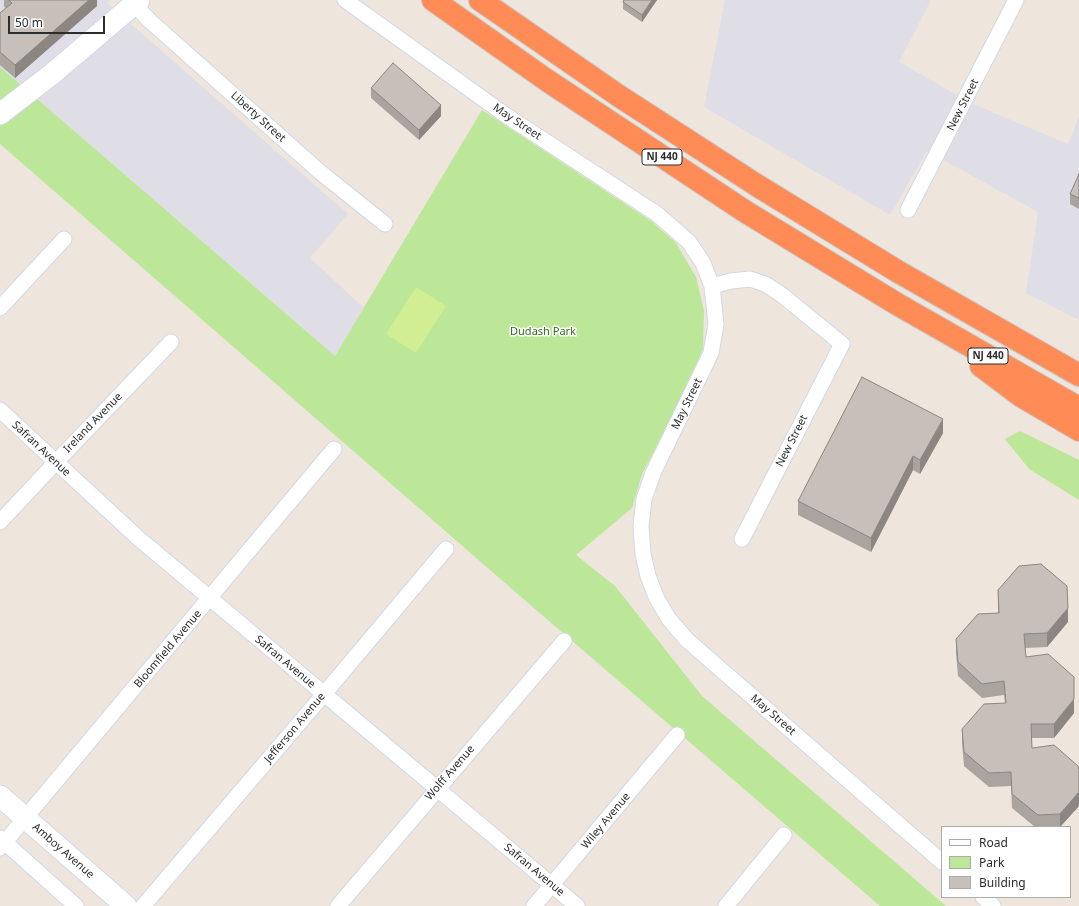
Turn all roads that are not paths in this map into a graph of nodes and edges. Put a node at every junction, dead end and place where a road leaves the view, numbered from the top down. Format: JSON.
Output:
{"nodes":[{"id":1,"x":345,"y":0,"type":"edge"},
{"id":2,"x":433,"y":0,"type":"edge"},
{"id":3,"x":480,"y":0,"type":"edge"},
{"id":4,"x":1016,"y":0,"type":"edge"},
{"id":5,"x":136,"y":2,"type":"edge"},
{"id":6,"x":0,"y":114,"type":"edge"},
{"id":7,"x":908,"y":210,"type":"dead end"},
{"id":8,"x":386,"y":224,"type":"dead end"},
{"id":9,"x":64,"y":239,"type":"dead end"},
{"id":10,"x":712,"y":286,"type":"junction"},
{"id":11,"x":896,"y":304,"type":"junction"},
{"id":12,"x":0,"y":308,"type":"edge"},
{"id":13,"x":994,"y":327,"type":"junction"},
{"id":14,"x":171,"y":342,"type":"dead end"},
{"id":15,"x":1079,"y":369,"type":"edge"},
{"id":16,"x":1079,"y":375,"type":"edge"},
{"id":17,"x":1079,"y":408,"type":"edge"},
{"id":18,"x":0,"y":410,"type":"edge"},
{"id":19,"x":1079,"y":430,"type":"edge"},
{"id":20,"x":334,"y":449,"type":"dead end"},
{"id":21,"x":56,"y":462,"type":"junction"},
{"id":22,"x":0,"y":522,"type":"edge"},
{"id":23,"x":742,"y":539,"type":"dead end"},
{"id":24,"x":446,"y":549,"type":"dead end"},
{"id":25,"x":210,"y":599,"type":"junction"},
{"id":26,"x":564,"y":641,"type":"dead end"},
{"id":27,"x":324,"y":694,"type":"junction"},
{"id":28,"x":677,"y":735,"type":"dead end"},
{"id":29,"x":437,"y":788,"type":"junction"},
{"id":30,"x":0,"y":796,"type":"edge"},
{"id":31,"x":26,"y":819,"type":"junction"},
{"id":32,"x":784,"y":835,"type":"dead end"},
{"id":33,"x":2,"y":843,"type":"edge"},
{"id":34,"x":941,"y":861,"type":"edge"},
{"id":35,"x":552,"y":885,"type":"junction"},
{"id":36,"x":984,"y":898,"type":"edge"},
{"id":37,"x":76,"y":906,"type":"edge"},
{"id":38,"x":126,"y":906,"type":"edge"},
{"id":39,"x":143,"y":906,"type":"edge"},
{"id":40,"x":338,"y":906,"type":"edge"},
{"id":41,"x":534,"y":906,"type":"edge"},
{"id":42,"x":577,"y":906,"type":"edge"},
{"id":43,"x":726,"y":906,"type":"edge"},
{"id":44,"x":993,"y":906,"type":"edge"}],
"edges":[{"from":1,"to":10,"type":"street","name":"May Street"},
{"from":2,"to":11,"type":"highway","number":"NJ 440"},
{"from":3,"to":13,"type":"highway","number":"NJ 440"},
{"from":4,"to":7,"type":"street","name":"New Street"},
{"from":5,"to":6,"type":"street"},
{"from":5,"to":8,"type":"street","name":"Liberty Street"},
{"from":9,"to":12,"type":"street"},
{"from":10,"to":23,"type":"street","name":"New Street"},
{"from":10,"to":34,"type":"street","name":"May Street"},
{"from":11,"to":17,"type":"highway","number":"NJ 440"},
{"from":11,"to":19,"type":"highway"},
{"from":13,"to":15,"type":"highway"},
{"from":13,"to":16,"type":"highway","number":"NJ 440"},
{"from":14,"to":21,"type":"street","name":"Ireland Avenue"},
{"from":18,"to":21,"type":"street","name":"Safran Avenue"},
{"from":20,"to":25,"type":"street","name":"Bloomfield Avenue"},
{"from":21,"to":22,"type":"street","name":"Ireland Avenue"},
{"from":21,"to":25,"type":"street","name":"Safran Avenue"},
{"from":24,"to":27,"type":"street","name":"Jefferson Avenue"},
{"from":25,"to":27,"type":"street","name":"Safran Avenue"},
{"from":25,"to":31,"type":"street","name":"Bloomfield Avenue"},
{"from":26,"to":29,"type":"street","name":"Wolff Avenue"},
{"from":27,"to":29,"type":"street","name":"Safran Avenue"},
{"from":27,"to":39,"type":"street","name":"Jefferson Avenue"},
{"from":28,"to":35,"type":"street","name":"Wiley Avenue"},
{"from":29,"to":35,"type":"street","name":"Safran Avenue"},
{"from":29,"to":40,"type":"street","name":"Wolff Avenue"},
{"from":30,"to":31,"type":"street","name":"Amboy Avenue"},
{"from":31,"to":33,"type":"street","name":"Bloomfield Avenue"},
{"from":31,"to":38,"type":"street","name":"Amboy Avenue"},
{"from":32,"to":43,"type":"street"},
{"from":33,"to":37,"type":"street"},
{"from":35,"to":41,"type":"street","name":"Wiley Avenue"},
{"from":35,"to":42,"type":"street","name":"Safran Avenue"},
{"from":36,"to":44,"type":"street"}]}
